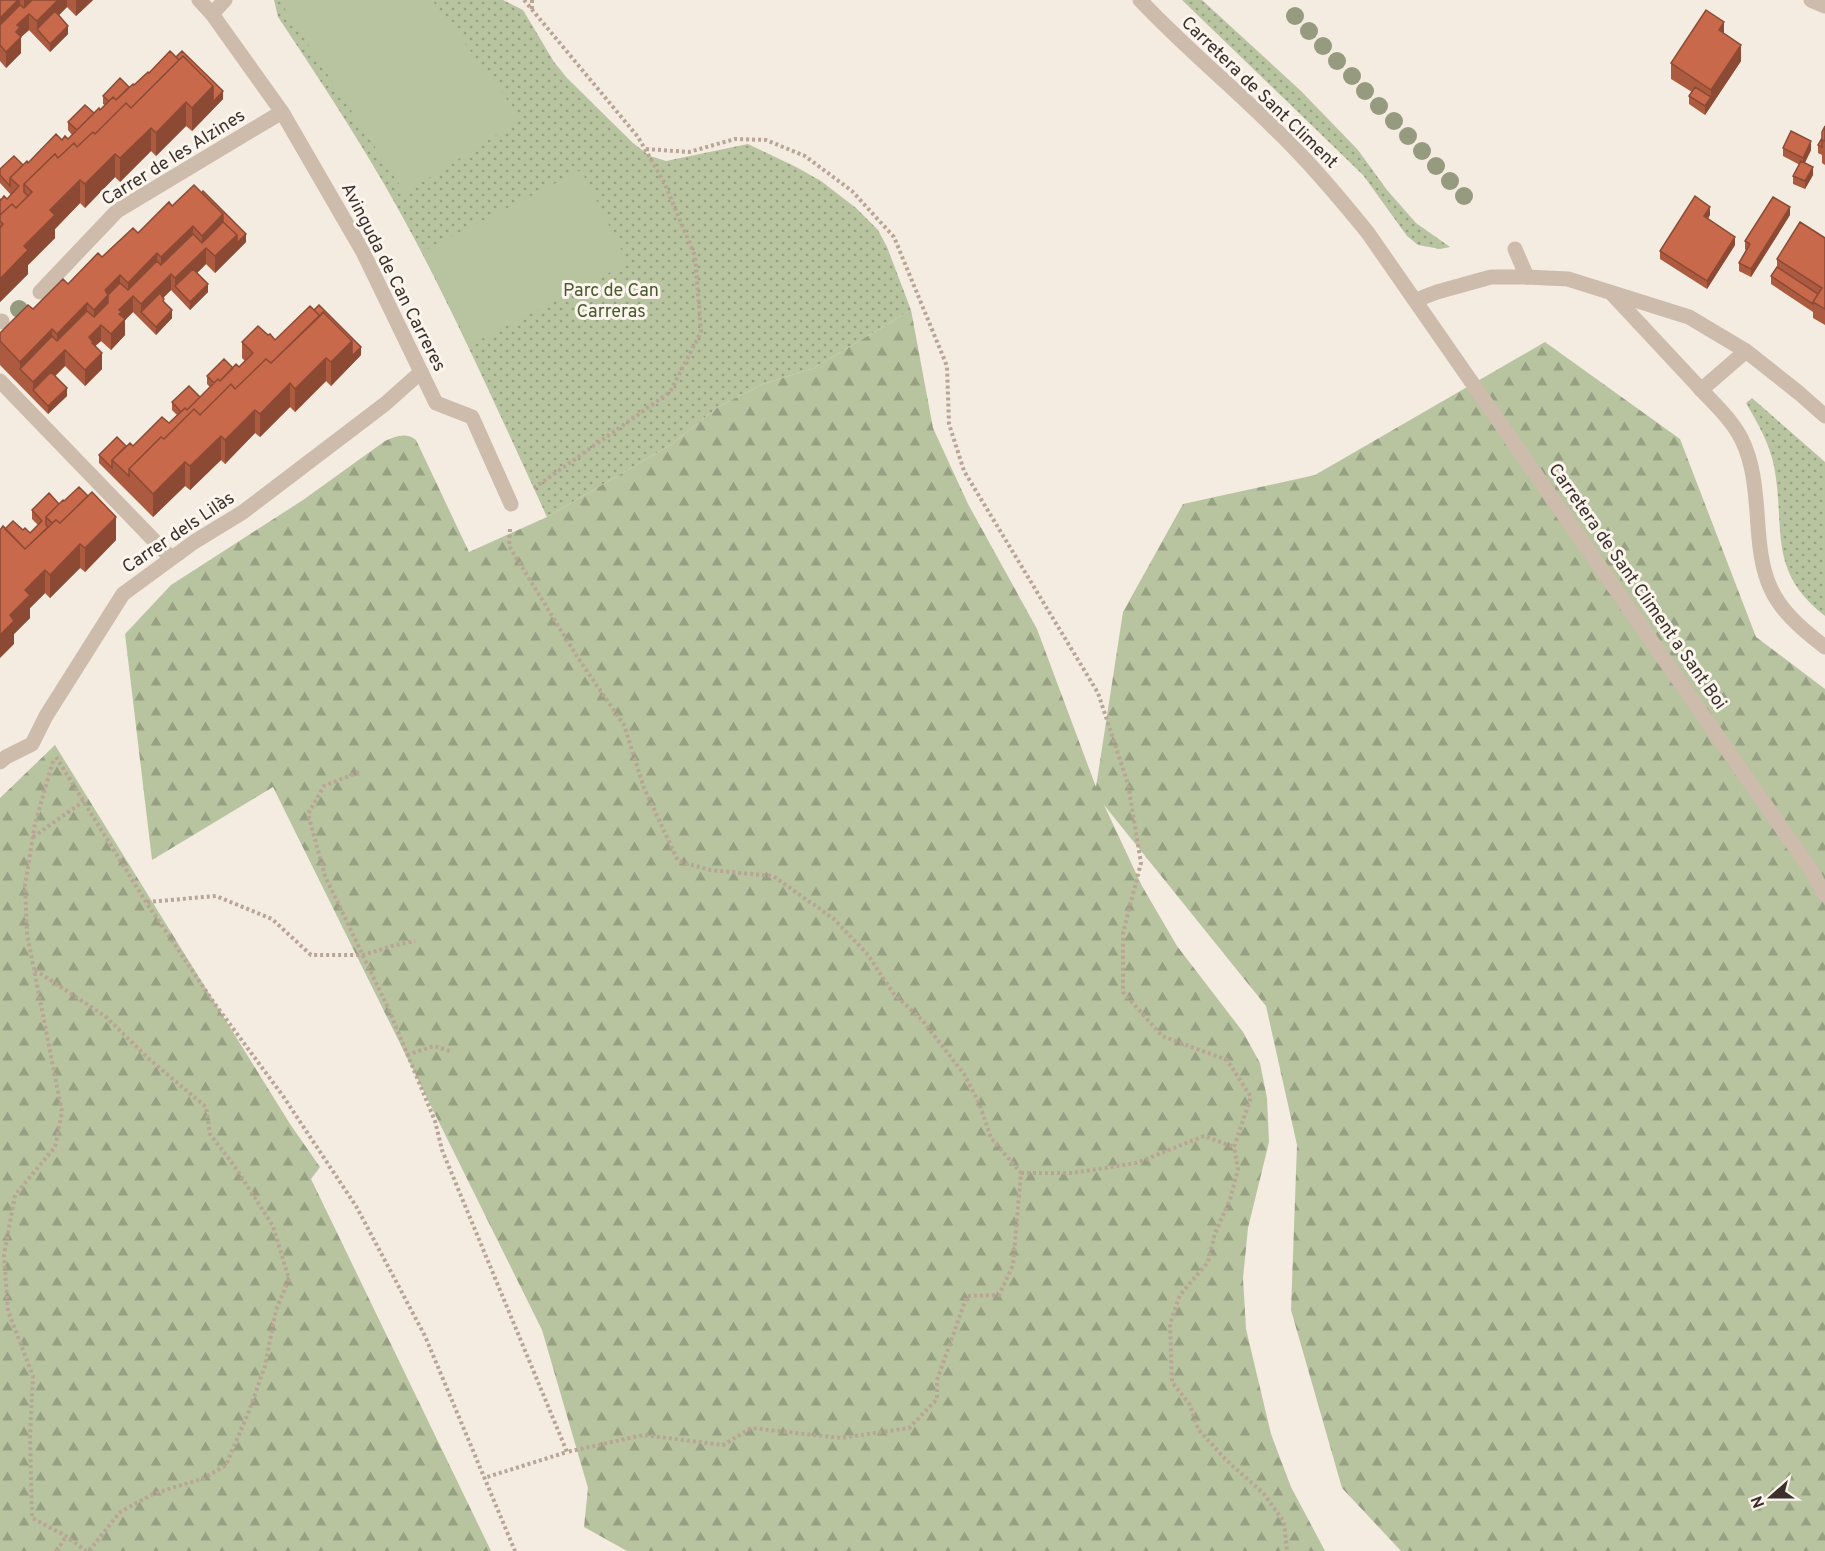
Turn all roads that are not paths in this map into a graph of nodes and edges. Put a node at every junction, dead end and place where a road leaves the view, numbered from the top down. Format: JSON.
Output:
{"nodes":[{"id":1,"x":199,"y":0,"type":"edge"},
{"id":2,"x":225,"y":0,"type":"edge"},
{"id":3,"x":1140,"y":0,"type":"edge"},
{"id":4,"x":1811,"y":0,"type":"edge"},
{"id":5,"x":1825,"y":6,"type":"edge"},
{"id":6,"x":212,"y":14,"type":"junction"},
{"id":7,"x":282,"y":112,"type":"junction"},
{"id":8,"x":1515,"y":249,"type":"dead end"},
{"id":9,"x":1527,"y":277,"type":"junction"},
{"id":10,"x":1610,"y":291,"type":"junction"},
{"id":11,"x":40,"y":292,"type":"dead end"},
{"id":12,"x":1416,"y":300,"type":"junction"},
{"id":13,"x":1746,"y":351,"type":"junction"},
{"id":14,"x":421,"y":372,"type":"junction"},
{"id":15,"x":0,"y":381,"type":"edge"},
{"id":16,"x":1701,"y":390,"type":"junction"},
{"id":17,"x":1825,"y":416,"type":"edge"},
{"id":18,"x":511,"y":504,"type":"road end"},
{"id":19,"x":171,"y":558,"type":"junction"},
{"id":20,"x":1825,"y":648,"type":"edge"},
{"id":21,"x":0,"y":762,"type":"edge"},
{"id":22,"x":1825,"y":895,"type":"edge"}],
"edges":[{"from":1,"to":6,"type":"street","name":"Avinguda de Can Carreres"},
{"from":2,"to":6,"type":"street"},
{"from":3,"to":12,"type":"street","name":"Carretera de Sant Climent"},
{"from":4,"to":5,"type":"street"},
{"from":6,"to":7,"type":"street","name":"Avinguda de Can Carreres"},
{"from":7,"to":11,"type":"street","name":"Carrer de les Alzines"},
{"from":7,"to":14,"type":"street","name":"Avinguda de Can Carreres"},
{"from":8,"to":9,"type":"street"},
{"from":9,"to":10,"type":"street"},
{"from":9,"to":12,"type":"street"},
{"from":10,"to":13,"type":"street"},
{"from":10,"to":16,"type":"street"},
{"from":12,"to":22,"type":"street","name":"Carretera de Sant Climent a Sant Boi"},
{"from":13,"to":16,"type":"street"},
{"from":13,"to":17,"type":"street"},
{"from":14,"to":18,"type":"street","name":"Avinguda de Can Carreres"},
{"from":14,"to":19,"type":"street","name":"Carrer dels Lilàs"},
{"from":15,"to":19,"type":"street"},
{"from":16,"to":20,"type":"street"},
{"from":19,"to":21,"type":"street","name":"Carrer dels Lilàs"}]}
